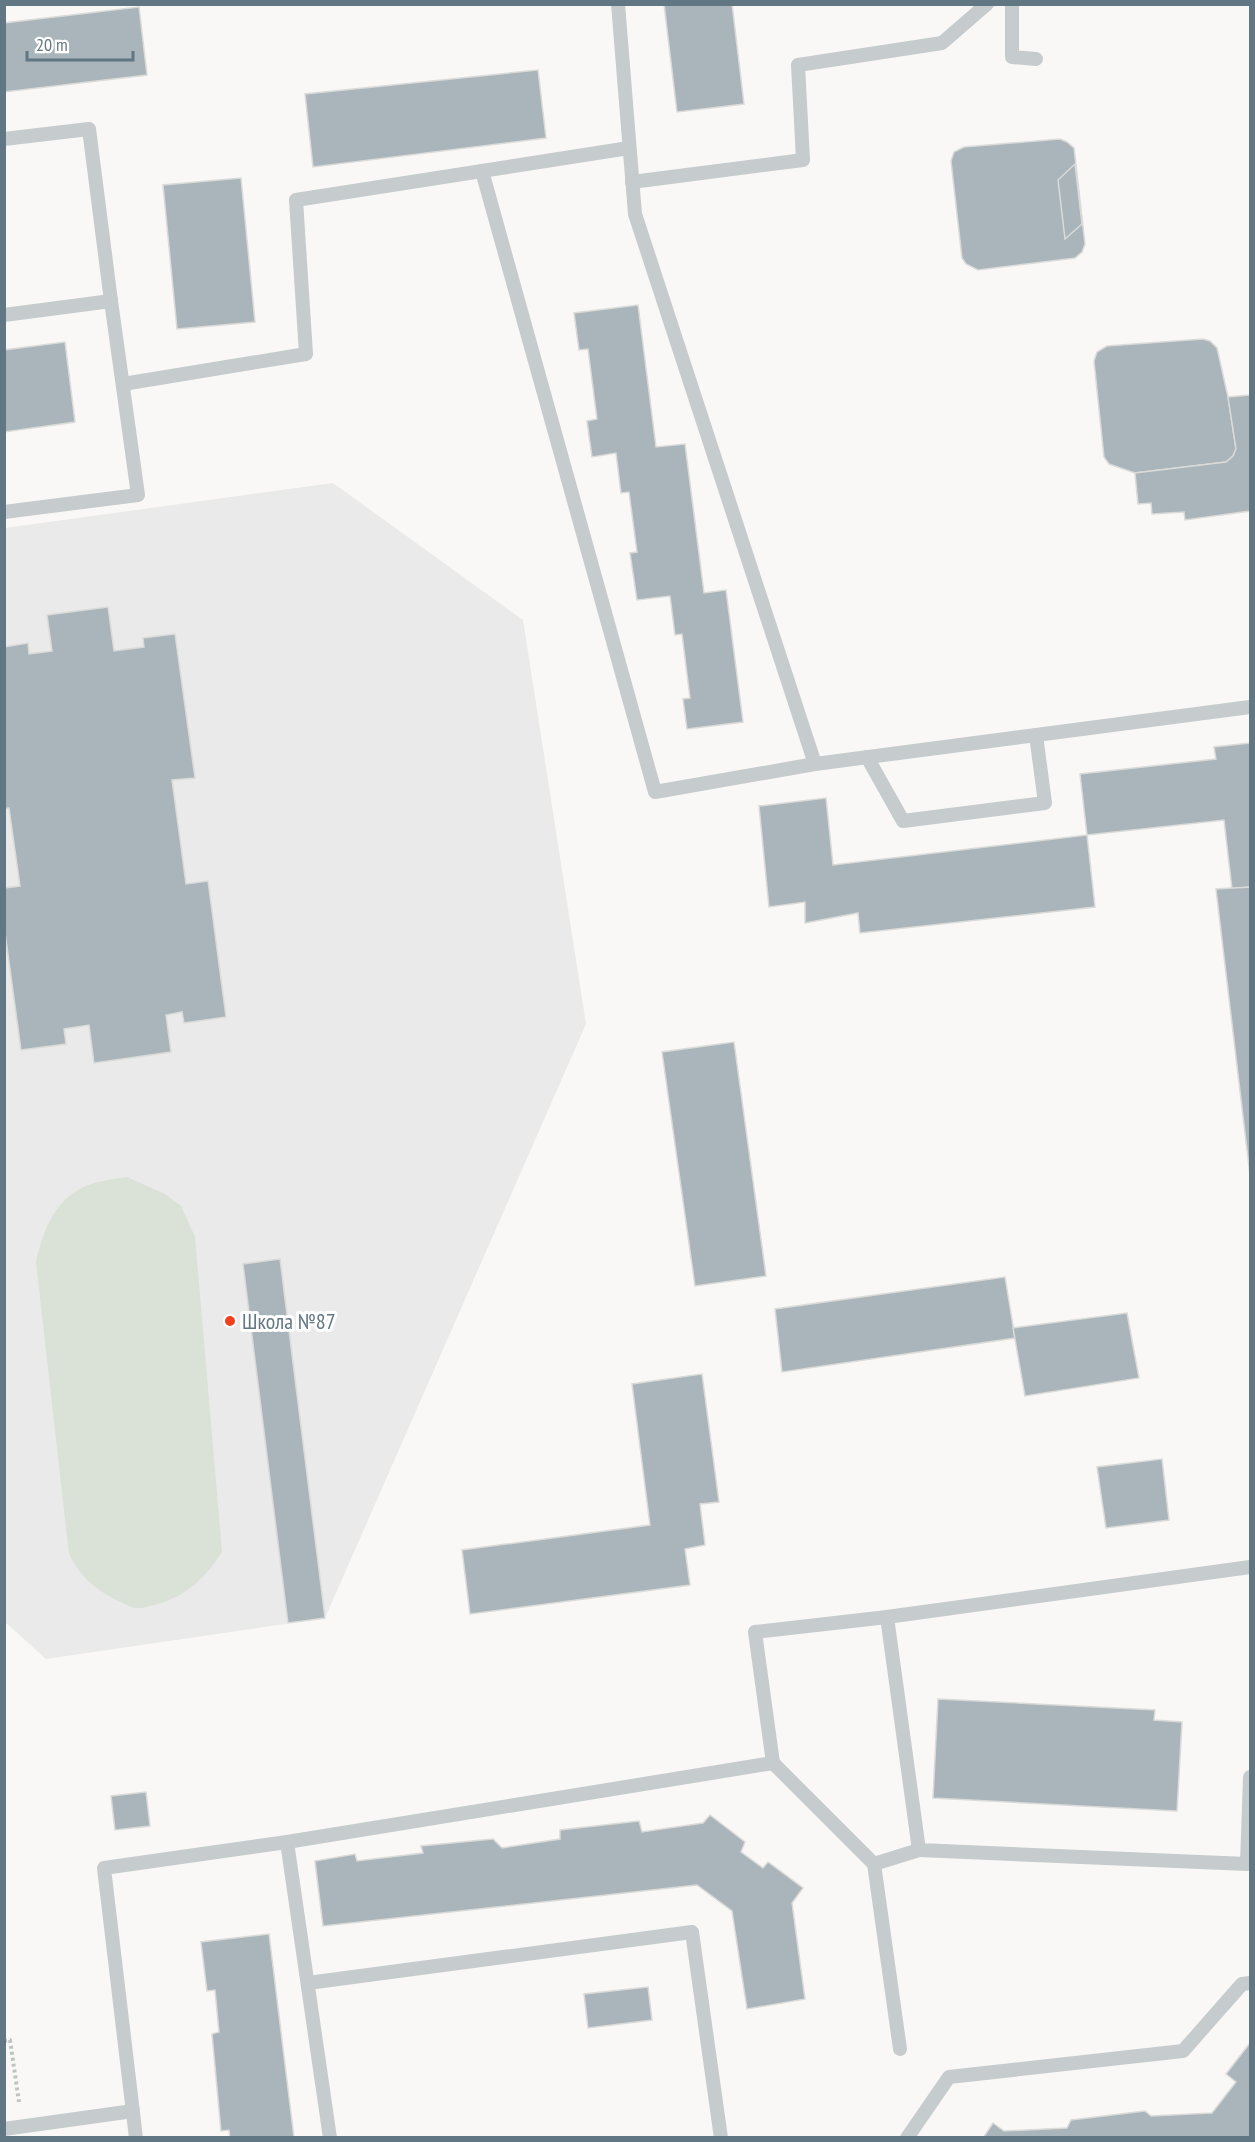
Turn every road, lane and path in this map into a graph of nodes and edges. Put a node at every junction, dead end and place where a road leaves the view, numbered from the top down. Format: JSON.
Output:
{"nodes":[{"id":1,"x":618,"y":4,"type":"edge"},
{"id":2,"x":987,"y":4,"type":"edge"},
{"id":3,"x":1012,"y":4,"type":"edge"},
{"id":4,"x":1036,"y":59,"type":"dead end"},
{"id":5,"x":4,"y":139,"type":"edge"},
{"id":6,"x":629,"y":148,"type":"junction"},
{"id":7,"x":482,"y":171,"type":"junction"},
{"id":8,"x":632,"y":182,"type":"junction"},
{"id":9,"x":111,"y":301,"type":"junction"},
{"id":10,"x":4,"y":315,"type":"edge"},
{"id":11,"x":123,"y":384,"type":"junction"},
{"id":12,"x":4,"y":512,"type":"edge"},
{"id":13,"x":1251,"y":707,"type":"edge"},
{"id":14,"x":1036,"y":735,"type":"junction"},
{"id":15,"x":867,"y":757,"type":"junction"},
{"id":16,"x":814,"y":764,"type":"junction"},
{"id":17,"x":1251,"y":1567,"type":"edge"},
{"id":18,"x":887,"y":1617,"type":"junction"},
{"id":19,"x":773,"y":1764,"type":"junction"},
{"id":20,"x":1251,"y":1777,"type":"edge"},
{"id":21,"x":287,"y":1842,"type":"junction"},
{"id":22,"x":919,"y":1850,"type":"junction"},
{"id":23,"x":874,"y":1864,"type":"junction"},
{"id":24,"x":308,"y":1983,"type":"junction"},
{"id":25,"x":1251,"y":1983,"type":"edge"},
{"id":26,"x":4,"y":2041,"type":"edge"},
{"id":27,"x":900,"y":2049,"type":"dead end"},
{"id":28,"x":133,"y":2110,"type":"junction"},
{"id":29,"x":22,"y":2126,"type":"junction"},
{"id":30,"x":4,"y":2129,"type":"edge"},
{"id":31,"x":136,"y":2138,"type":"edge"},
{"id":32,"x":330,"y":2138,"type":"edge"},
{"id":33,"x":721,"y":2138,"type":"edge"},
{"id":34,"x":907,"y":2138,"type":"edge"}],
"edges":[{"from":1,"to":6,"type":"lane"},
{"from":2,"to":8,"type":"lane"},
{"from":3,"to":4,"type":"lane"},
{"from":5,"to":9,"type":"lane"},
{"from":6,"to":7,"type":"lane"},
{"from":6,"to":8,"type":"lane"},
{"from":7,"to":11,"type":"lane"},
{"from":7,"to":16,"type":"lane"},
{"from":8,"to":16,"type":"lane"},
{"from":9,"to":10,"type":"lane"},
{"from":9,"to":11,"type":"lane"},
{"from":11,"to":12,"type":"lane"},
{"from":13,"to":14,"type":"lane"},
{"from":14,"to":15,"type":"lane"},
{"from":14,"to":15,"type":"lane"},
{"from":15,"to":16,"type":"lane"},
{"from":17,"to":18,"type":"lane"},
{"from":18,"to":19,"type":"lane"},
{"from":18,"to":22,"type":"lane"},
{"from":19,"to":21,"type":"lane"},
{"from":19,"to":23,"type":"lane"},
{"from":20,"to":22,"type":"lane"},
{"from":21,"to":24,"type":"lane"},
{"from":21,"to":28,"type":"lane"},
{"from":22,"to":23,"type":"lane"},
{"from":23,"to":27,"type":"lane"},
{"from":24,"to":32,"type":"lane"},
{"from":24,"to":33,"type":"lane"},
{"from":25,"to":34,"type":"lane"},
{"from":26,"to":29,"type":"path"},
{"from":28,"to":29,"type":"lane"},
{"from":28,"to":31,"type":"lane"},
{"from":29,"to":30,"type":"lane"}]}
